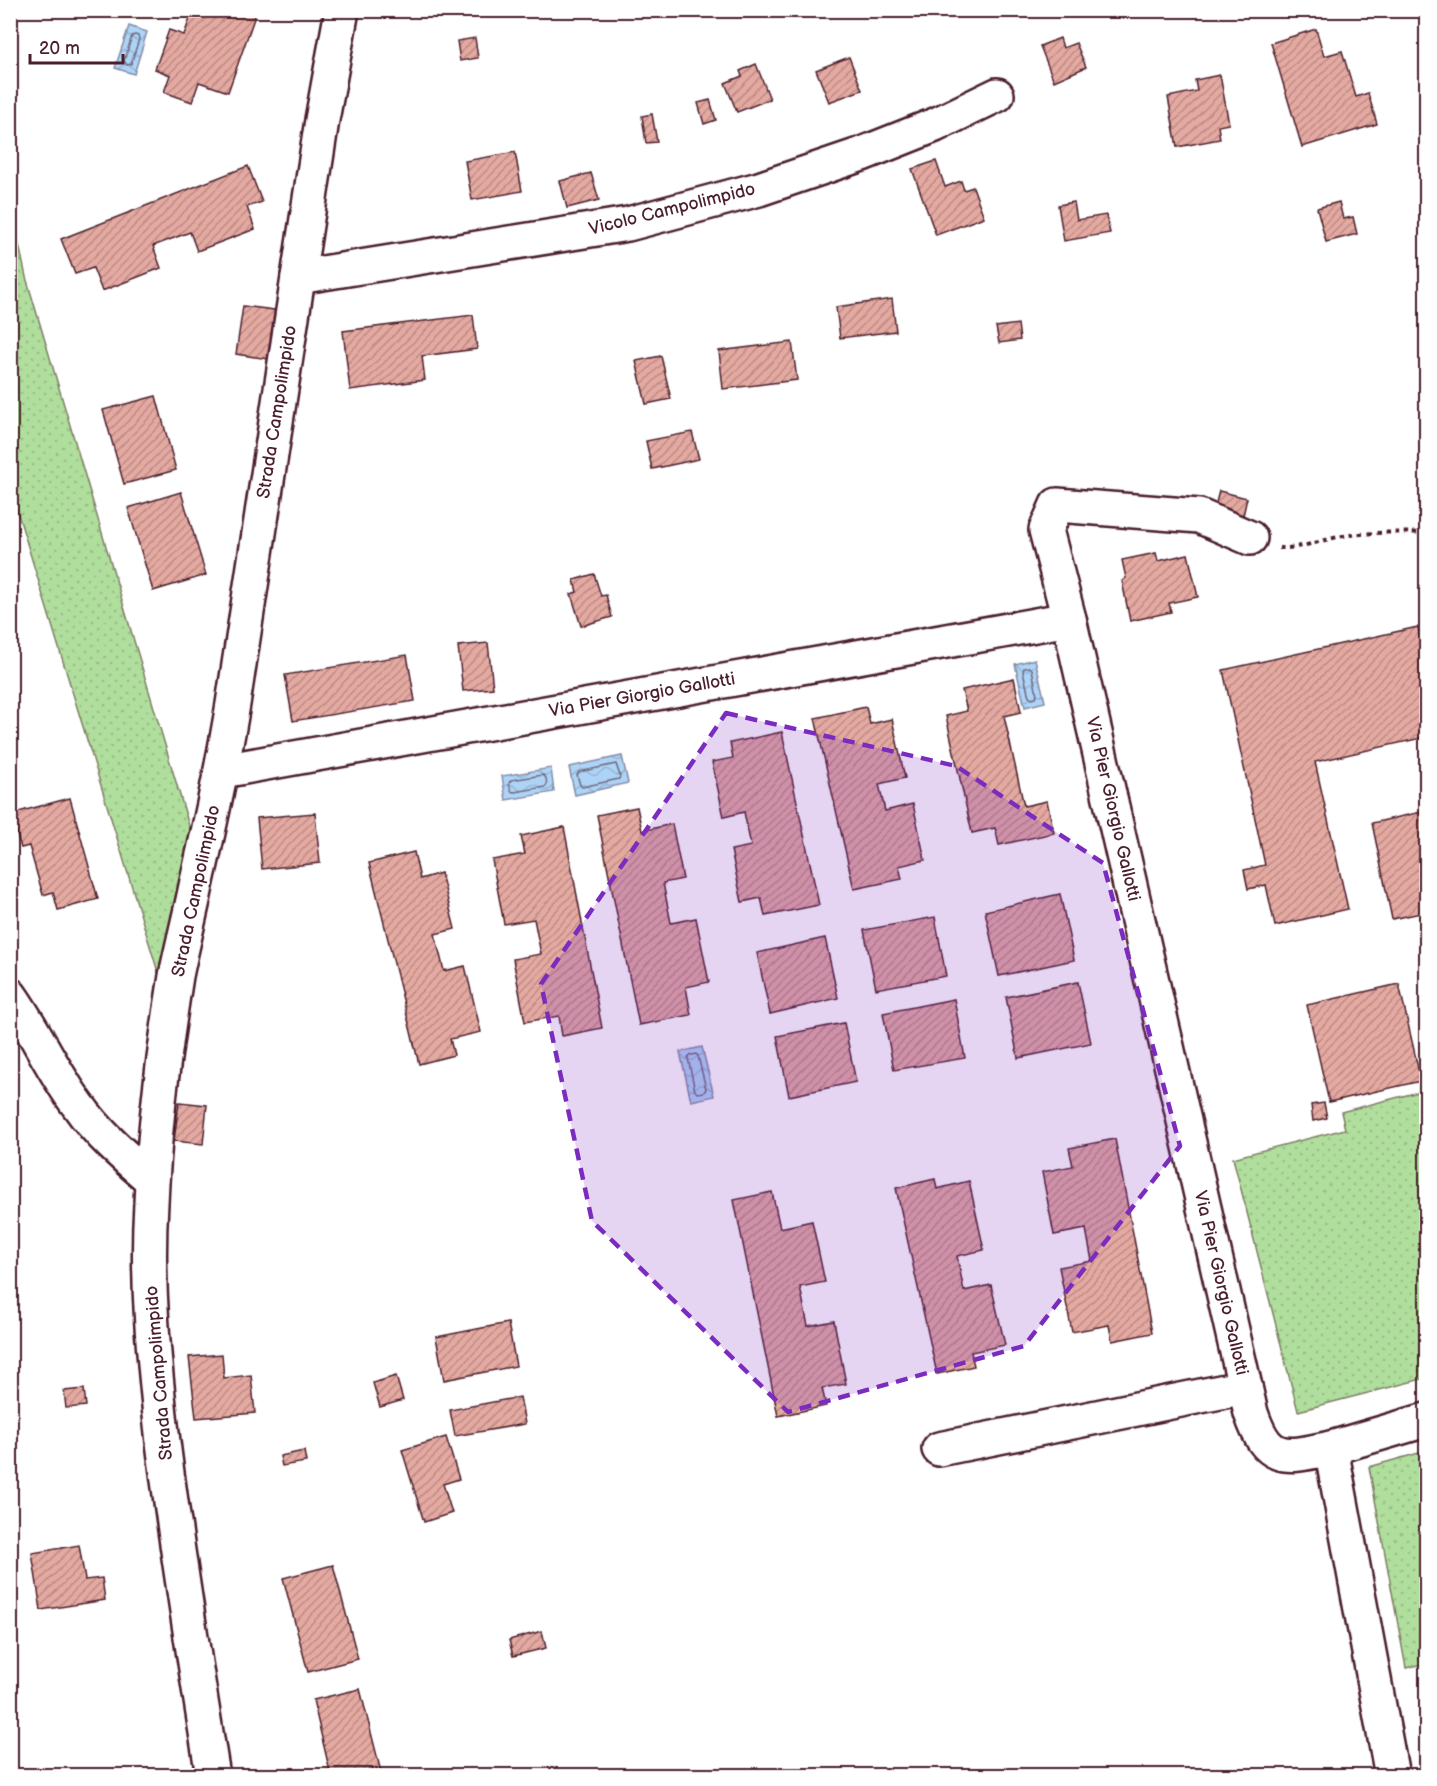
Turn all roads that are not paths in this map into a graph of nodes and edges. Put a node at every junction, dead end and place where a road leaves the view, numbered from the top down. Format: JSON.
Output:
{"nodes":[{"id":1,"x":342,"y":10,"type":"edge"},
{"id":2,"x":996,"y":95,"type":"dead end"},
{"id":3,"x":298,"y":277,"type":"junction"},
{"id":4,"x":1250,"y":538,"type":"road end"},
{"id":5,"x":1069,"y":619,"type":"junction"},
{"id":6,"x":222,"y":771,"type":"junction"},
{"id":7,"x":10,"y":995,"type":"edge"},
{"id":8,"x":152,"y":1180,"type":"junction"},
{"id":9,"x":1245,"y":1387,"type":"junction"},
{"id":10,"x":1426,"y":1420,"type":"edge"},
{"id":11,"x":1331,"y":1448,"type":"junction"},
{"id":12,"x":939,"y":1449,"type":"dead end"},
{"id":13,"x":213,"y":1776,"type":"edge"},
{"id":14,"x":1392,"y":1776,"type":"edge"}],
"edges":[{"from":1,"to":3,"type":"street","name":"Strada Campolimpido"},
{"from":2,"to":3,"type":"street","name":"Vicolo Campolimpido"},
{"from":3,"to":6,"type":"street","name":"Strada Campolimpido"},
{"from":4,"to":5,"type":"street"},
{"from":5,"to":6,"type":"street","name":"Via Pier Giorgio Gallotti"},
{"from":5,"to":9,"type":"street","name":"Via Pier Giorgio Gallotti"},
{"from":6,"to":8,"type":"street","name":"Strada Campolimpido"},
{"from":7,"to":8,"type":"street"},
{"from":8,"to":13,"type":"street","name":"Strada Campolimpido"},
{"from":9,"to":11,"type":"street","name":"Via Pier Giorgio Gallotti"},
{"from":9,"to":12,"type":"street"},
{"from":10,"to":11,"type":"street","name":"Via Pier Giorgio Gallotti"},
{"from":11,"to":14,"type":"street"}]}
